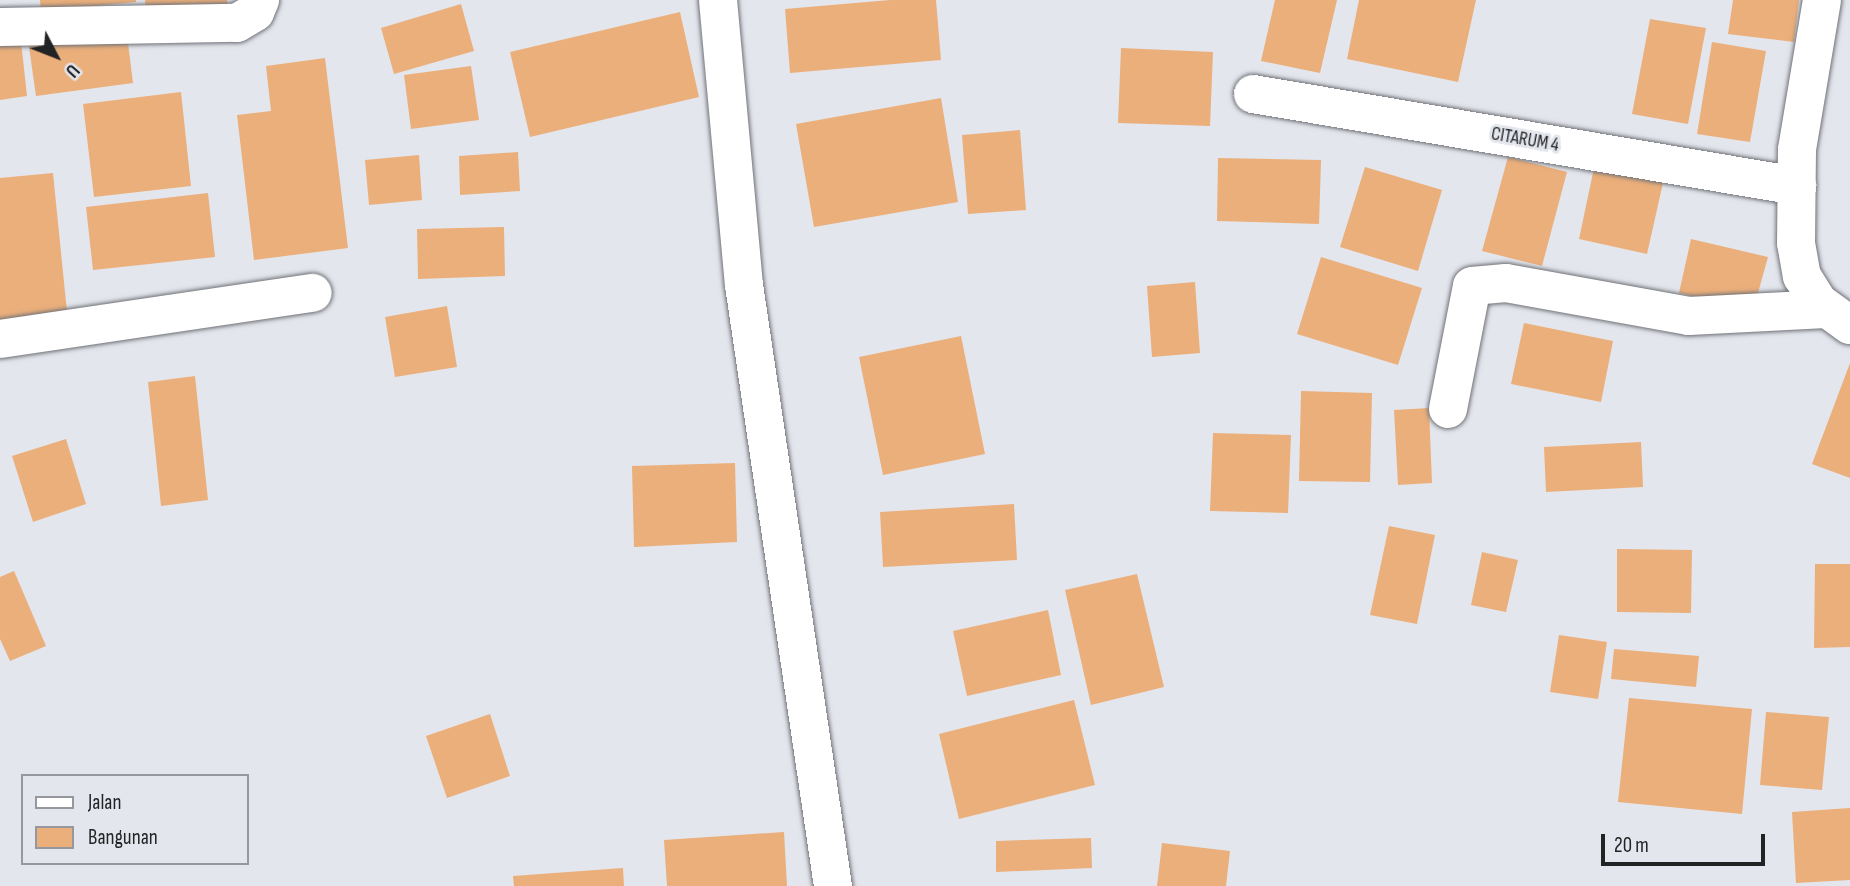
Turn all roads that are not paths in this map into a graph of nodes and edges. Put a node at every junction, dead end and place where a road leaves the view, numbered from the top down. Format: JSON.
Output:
{"nodes":[{"id":1,"x":260,"y":0,"type":"edge"},
{"id":2,"x":718,"y":0,"type":"edge"},
{"id":3,"x":1822,"y":0,"type":"edge"},
{"id":4,"x":0,"y":27,"type":"edge"},
{"id":5,"x":1253,"y":93,"type":"dead end"},
{"id":6,"x":1797,"y":186,"type":"junction"},
{"id":7,"x":313,"y":293,"type":"dead end"},
{"id":8,"x":1838,"y":317,"type":"edge"},
{"id":9,"x":0,"y":340,"type":"edge"},
{"id":10,"x":1448,"y":409,"type":"dead end"},
{"id":11,"x":833,"y":886,"type":"edge"}],
"edges":[{"from":1,"to":4,"type":"street"},
{"from":2,"to":11,"type":"street"},
{"from":3,"to":6,"type":"street"},
{"from":5,"to":6,"type":"street","name":"CITARUM 4"},
{"from":6,"to":8,"type":"street"},
{"from":7,"to":9,"type":"street"},
{"from":8,"to":10,"type":"street"}]}
